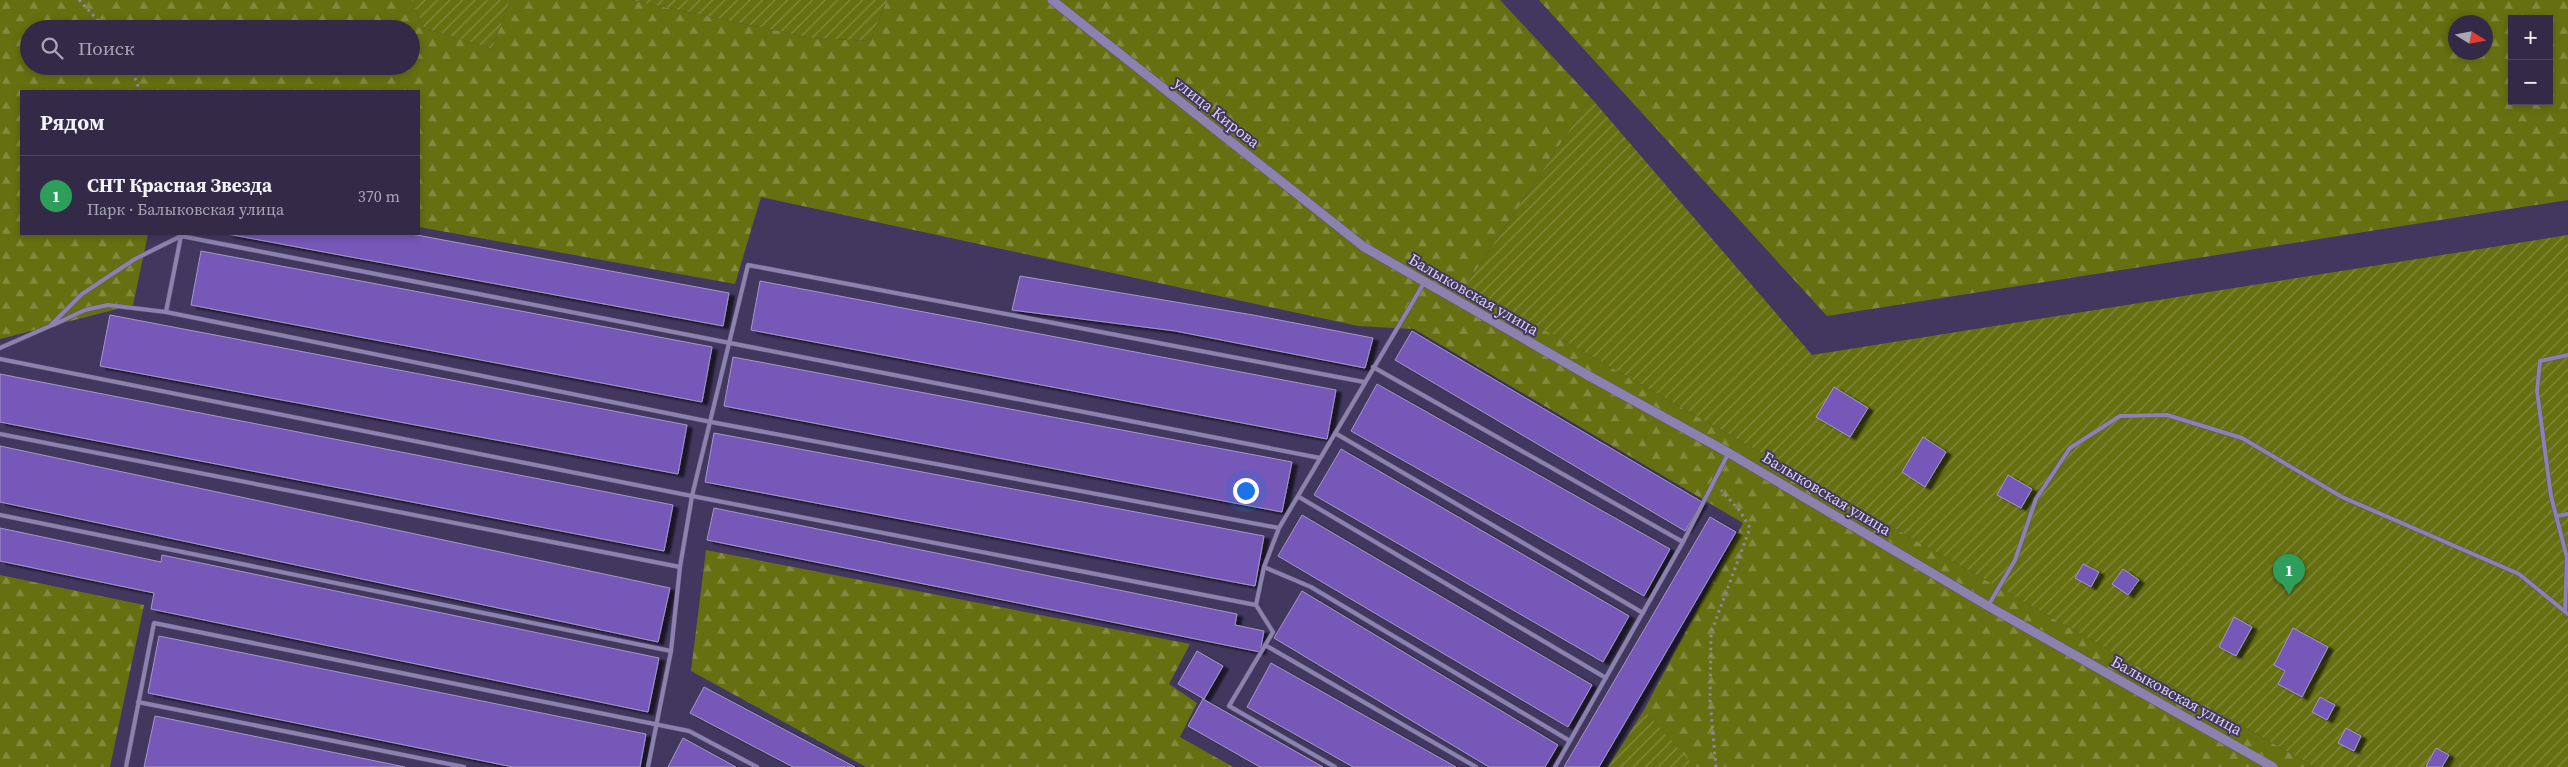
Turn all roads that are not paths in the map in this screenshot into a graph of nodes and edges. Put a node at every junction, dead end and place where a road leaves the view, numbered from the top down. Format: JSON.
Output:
{"nodes":[{"id":1,"x":1052,"y":0,"type":"edge"},
{"id":2,"x":181,"y":236,"type":"junction"},
{"id":3,"x":1364,"y":247,"type":"joint"},
{"id":4,"x":1424,"y":282,"type":"junction"},
{"id":5,"x":166,"y":312,"type":"junction"},
{"id":6,"x":50,"y":326,"type":"junction"},
{"id":7,"x":730,"y":345,"type":"junction"},
{"id":8,"x":0,"y":348,"type":"edge"},
{"id":9,"x":2568,"y":355,"type":"edge"},
{"id":10,"x":0,"y":359,"type":"edge"},
{"id":11,"x":1373,"y":367,"type":"junction"},
{"id":12,"x":1364,"y":382,"type":"junction"},
{"id":13,"x":710,"y":422,"type":"junction"},
{"id":14,"x":1335,"y":433,"type":"junction"},
{"id":15,"x":0,"y":434,"type":"edge"},
{"id":16,"x":1729,"y":453,"type":"junction"},
{"id":17,"x":1320,"y":458,"type":"junction"},
{"id":18,"x":692,"y":496,"type":"junction"},
{"id":19,"x":1299,"y":497,"type":"junction"},
{"id":20,"x":0,"y":514,"type":"edge"},
{"id":21,"x":2568,"y":514,"type":"edge"},
{"id":22,"x":2556,"y":516,"type":"junction"},
{"id":23,"x":1278,"y":528,"type":"junction"},
{"id":24,"x":1683,"y":542,"type":"junction"},
{"id":25,"x":1264,"y":567,"type":"junction"},
{"id":26,"x":680,"y":568,"type":"junction"},
{"id":27,"x":1256,"y":605,"type":"junction"},
{"id":28,"x":1988,"y":606,"type":"junction"},
{"id":29,"x":1643,"y":612,"type":"junction"},
{"id":30,"x":2567,"y":613,"type":"edge"},
{"id":31,"x":1265,"y":645,"type":"junction"},
{"id":32,"x":671,"y":651,"type":"junction"},
{"id":33,"x":1606,"y":678,"type":"junction"},
{"id":34,"x":138,"y":702,"type":"junction"},
{"id":35,"x":657,"y":724,"type":"junction"},
{"id":36,"x":1570,"y":741,"type":"junction"},
{"id":37,"x":126,"y":767,"type":"edge"},
{"id":38,"x":464,"y":767,"type":"edge"},
{"id":39,"x":648,"y":767,"type":"edge"},
{"id":40,"x":757,"y":767,"type":"edge"},
{"id":41,"x":1335,"y":767,"type":"edge"},
{"id":42,"x":1476,"y":767,"type":"edge"},
{"id":43,"x":1555,"y":767,"type":"edge"},
{"id":44,"x":2273,"y":767,"type":"edge"}],
"edges":[{"from":1,"to":3,"type":"street","name":"улица Кирова"},
{"from":2,"to":5,"type":"lane"},
{"from":2,"to":6,"type":"lane"},
{"from":2,"to":7,"type":"lane"},
{"from":3,"to":4,"type":"street","name":"Балыковская улица"},
{"from":4,"to":11,"type":"lane"},
{"from":4,"to":16,"type":"street","name":"Балыковская улица"},
{"from":5,"to":6,"type":"lane"},
{"from":5,"to":13,"type":"lane"},
{"from":6,"to":8,"type":"lane"},
{"from":7,"to":12,"type":"lane"},
{"from":7,"to":13,"type":"lane"},
{"from":7,"to":17,"type":"lane"},
{"from":9,"to":22,"type":"lane"},
{"from":10,"to":18,"type":"lane"},
{"from":11,"to":12,"type":"lane"},
{"from":11,"to":24,"type":"lane"},
{"from":12,"to":14,"type":"lane"},
{"from":13,"to":18,"type":"lane"},
{"from":13,"to":23,"type":"lane"},
{"from":14,"to":17,"type":"lane"},
{"from":14,"to":29,"type":"lane"},
{"from":15,"to":26,"type":"lane"},
{"from":16,"to":24,"type":"lane"},
{"from":16,"to":28,"type":"street","name":"Балыковская улица"},
{"from":17,"to":19,"type":"lane"},
{"from":18,"to":26,"type":"lane"},
{"from":18,"to":27,"type":"lane"},
{"from":19,"to":23,"type":"lane"},
{"from":19,"to":33,"type":"lane"},
{"from":20,"to":32,"type":"lane"},
{"from":21,"to":22,"type":"lane"},
{"from":22,"to":30,"type":"lane"},
{"from":23,"to":25,"type":"lane"},
{"from":24,"to":29,"type":"lane"},
{"from":25,"to":27,"type":"lane"},
{"from":25,"to":36,"type":"lane"},
{"from":26,"to":32,"type":"lane"},
{"from":27,"to":31,"type":"lane"},
{"from":28,"to":30,"type":"lane"},
{"from":28,"to":44,"type":"street","name":"Балыковская улица"},
{"from":29,"to":33,"type":"lane"},
{"from":31,"to":41,"type":"lane"},
{"from":31,"to":42,"type":"lane"},
{"from":32,"to":35,"type":"lane"},
{"from":33,"to":36,"type":"lane"},
{"from":34,"to":35,"type":"lane"},
{"from":34,"to":37,"type":"lane"},
{"from":34,"to":38,"type":"lane"},
{"from":35,"to":39,"type":"lane"},
{"from":35,"to":40,"type":"lane"},
{"from":36,"to":43,"type":"lane"}]}
